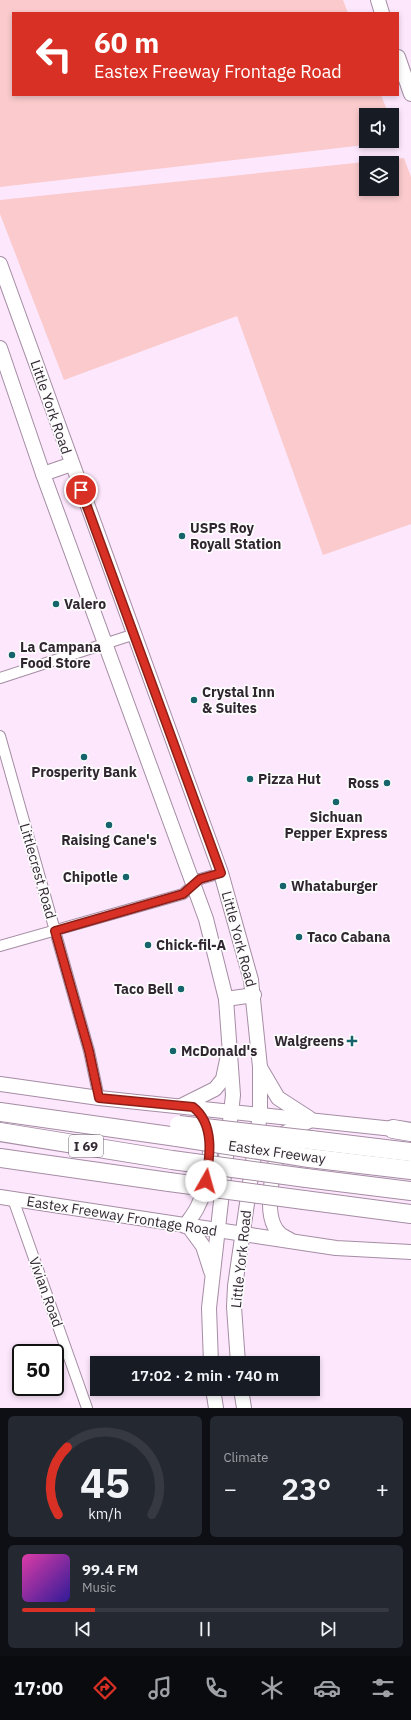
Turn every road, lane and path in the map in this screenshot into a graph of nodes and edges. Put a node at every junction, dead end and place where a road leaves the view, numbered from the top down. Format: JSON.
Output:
{"nodes":[{"id":1,"x":378,"y":0,"type":"edge"},
{"id":2,"x":382,"y":12,"type":"edge"},
{"id":3,"x":399,"y":60,"type":"edge"},
{"id":4,"x":411,"y":94,"type":"edge"},
{"id":5,"x":0,"y":264,"type":"edge"},
{"id":6,"x":0,"y":348,"type":"edge"},
{"id":7,"x":72,"y":464,"type":"junction"},
{"id":8,"x":43,"y":474,"type":"junction"},
{"id":9,"x":135,"y":634,"type":"junction"},
{"id":10,"x":105,"y":643,"type":"junction"},
{"id":11,"x":0,"y":678,"type":"edge"},
{"id":12,"x":0,"y":736,"type":"edge"},
{"id":13,"x":221,"y":873,"type":"junction"},
{"id":14,"x":194,"y":885,"type":"junction"},
{"id":15,"x":55,"y":931,"type":"junction"},
{"id":16,"x":0,"y":946,"type":"edge"},
{"id":17,"x":254,"y":995,"type":"junction"},
{"id":18,"x":226,"y":999,"type":"junction"},
{"id":19,"x":230,"y":1048,"type":"junction"},
{"id":20,"x":260,"y":1067,"type":"junction"},
{"id":21,"x":0,"y":1084,"type":"edge"},
{"id":22,"x":99,"y":1098,"type":"junction"},
{"id":23,"x":187,"y":1107,"type":"junction"},
{"id":24,"x":231,"y":1111,"type":"junction"},
{"id":25,"x":0,"y":1112,"type":"edge"},
{"id":26,"x":260,"y":1114,"type":"junction"},
{"id":27,"x":311,"y":1120,"type":"junction"},
{"id":28,"x":405,"y":1131,"type":"edge"},
{"id":29,"x":0,"y":1132,"type":"edge"},
{"id":30,"x":310,"y":1149,"type":"junction"},
{"id":31,"x":411,"y":1152,"type":"edge"},
{"id":32,"x":0,"y":1158,"type":"edge"},
{"id":33,"x":411,"y":1170,"type":"edge"},
{"id":34,"x":411,"y":1191,"type":"edge"},
{"id":35,"x":6,"y":1198,"type":"edge"},
{"id":36,"x":411,"y":1214,"type":"edge"},
{"id":37,"x":187,"y":1226,"type":"junction"},
{"id":38,"x":218,"y":1230,"type":"junction"},
{"id":39,"x":243,"y":1234,"type":"junction"},
{"id":40,"x":290,"y":1241,"type":"junction"},
{"id":41,"x":346,"y":1249,"type":"junction"},
{"id":42,"x":411,"y":1252,"type":"edge"},
{"id":43,"x":411,"y":1258,"type":"edge"},
{"id":44,"x":213,"y":1275,"type":"junction"},
{"id":45,"x":211,"y":1356,"type":"edge"},
{"id":46,"x":238,"y":1356,"type":"edge"},
{"id":47,"x":214,"y":1396,"type":"edge"},
{"id":48,"x":242,"y":1396,"type":"edge"},
{"id":49,"x":87,"y":1408,"type":"edge"},
{"id":50,"x":216,"y":1408,"type":"edge"},
{"id":51,"x":244,"y":1408,"type":"edge"}],
"edges":[{"from":1,"to":2,"type":"main road"},
{"from":3,"to":4,"type":"main road"},
{"from":5,"to":7,"type":"main road","name":"Little York Road"},
{"from":6,"to":8,"type":"main road","name":"Little York Road"},
{"from":7,"to":8,"type":"main road"},
{"from":7,"to":9,"type":"main road","name":"Little York Road"},
{"from":8,"to":10,"type":"main road","name":"Little York Road"},
{"from":9,"to":10,"type":"street"},
{"from":9,"to":13,"type":"main road","name":"Little York Road"},
{"from":10,"to":11,"type":"street"},
{"from":10,"to":14,"type":"main road","name":"Little York Road"},
{"from":12,"to":15,"type":"street","name":"Littlecrest Road"},
{"from":13,"to":14,"type":"street"},
{"from":13,"to":17,"type":"main road","name":"Little York Road"},
{"from":14,"to":15,"type":"street"},
{"from":14,"to":18,"type":"main road","name":"Little York Road"},
{"from":15,"to":16,"type":"street"},
{"from":15,"to":22,"type":"street","name":"Littlecrest Road"},
{"from":17,"to":18,"type":"main road"},
{"from":17,"to":20,"type":"main road","name":"Little York Road"},
{"from":18,"to":19,"type":"main road","name":"Little York Road"},
{"from":19,"to":23,"type":"main road"},
{"from":19,"to":24,"type":"main road","name":"Little York Road"},
{"from":20,"to":26,"type":"main road","name":"Little York Road"},
{"from":20,"to":27,"type":"main road"},
{"from":21,"to":22,"type":"main road"},
{"from":22,"to":23,"type":"main road"},
{"from":23,"to":24,"type":"main road"},
{"from":23,"to":37,"type":"main road"},
{"from":24,"to":26,"type":"main road"},
{"from":24,"to":38,"type":"main road","name":"Little York Road"},
{"from":25,"to":30,"type":"highway","name":"Eastex Freeway","number":"I 69","bridge":true},
{"from":26,"to":27,"type":"main road"},
{"from":26,"to":39,"type":"main road","name":"Little York Road"},
{"from":27,"to":28,"type":"main road"},
{"from":27,"to":40,"type":"main road"},
{"from":29,"to":34,"type":"highway","number":"I 69","bridge":true},
{"from":30,"to":31,"type":"highway"},
{"from":30,"to":33,"type":"highway","name":"Eastex Freeway","number":"I 69"},
{"from":32,"to":36,"type":"highway","number":"I 69","bridge":true},
{"from":35,"to":37,"type":"main road","name":"Eastex Freeway Frontage Road"},
{"from":35,"to":49,"type":"street","name":"Vivian Road"},
{"from":37,"to":38,"type":"main road","name":"Eastex Freeway Frontage Road"},
{"from":37,"to":44,"type":"main road"},
{"from":38,"to":39,"type":"main road","name":"Eastex Freeway Frontage Road"},
{"from":38,"to":44,"type":"main road","name":"Little York Road"},
{"from":39,"to":40,"type":"main road","name":"Eastex Freeway Frontage Road"},
{"from":39,"to":46,"type":"main road","name":"Little York Road"},
{"from":40,"to":41,"type":"main road","name":"Eastex Freeway Frontage Road"},
{"from":41,"to":42,"type":"main road","name":"Eastex Freeway Frontage Road"},
{"from":41,"to":43,"type":"main road"},
{"from":44,"to":45,"type":"main road","name":"Little York Road"},
{"from":47,"to":50,"type":"main road"},
{"from":48,"to":51,"type":"main road"}]}
